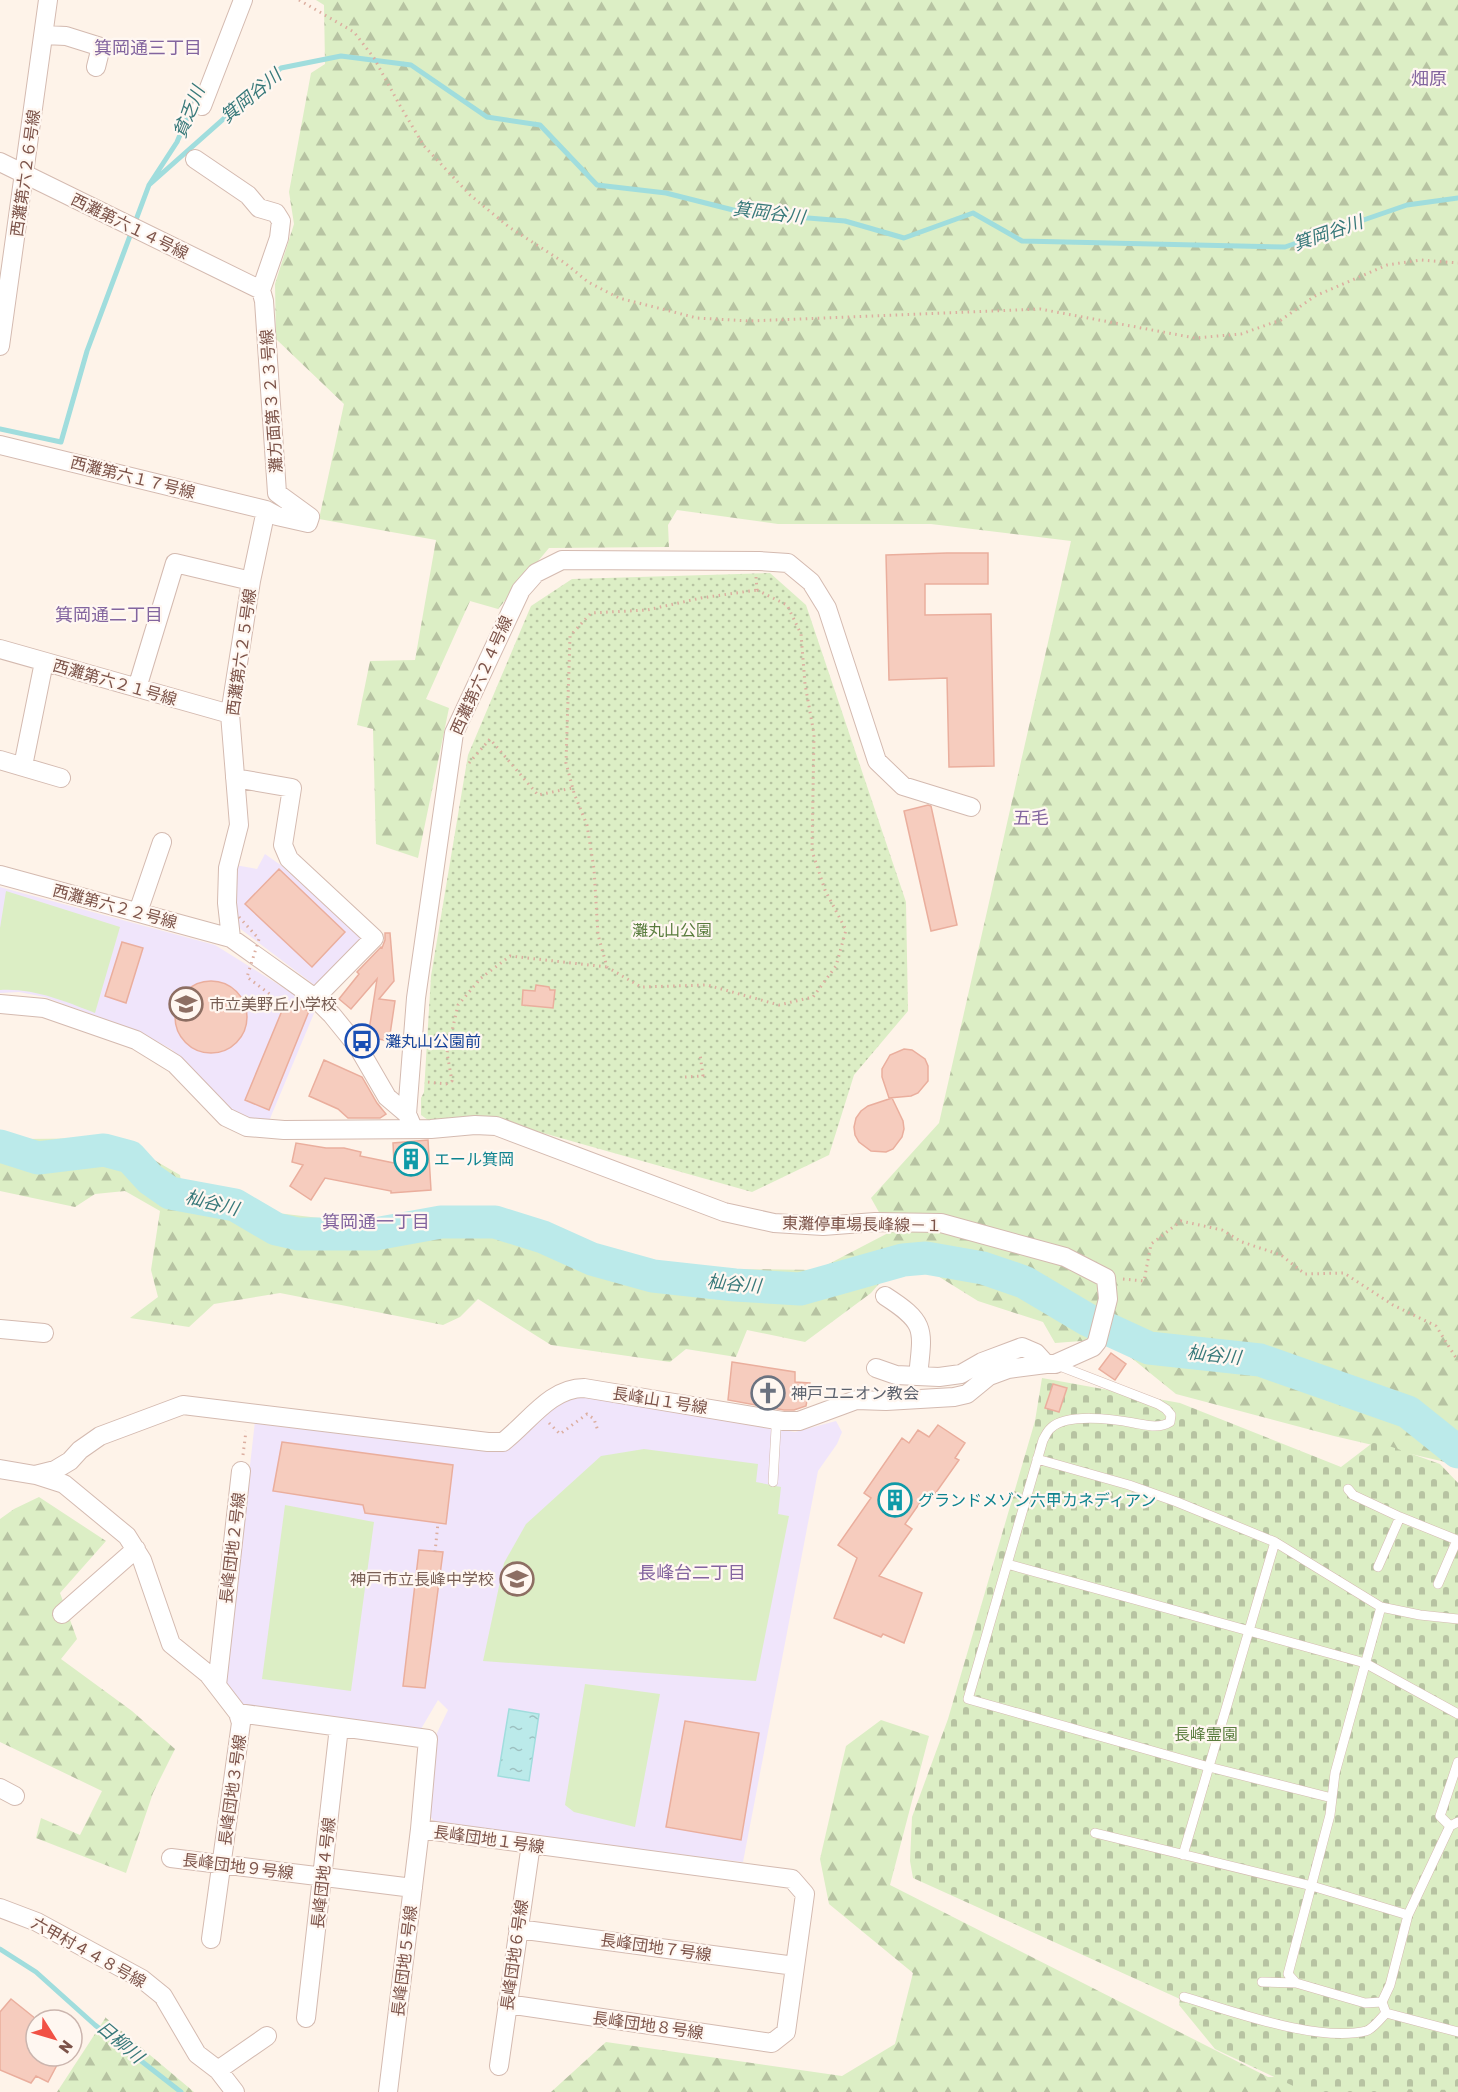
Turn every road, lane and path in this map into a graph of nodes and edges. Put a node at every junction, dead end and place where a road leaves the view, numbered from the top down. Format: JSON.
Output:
{"nodes":[{"id":1,"x":48,"y":0,"type":"edge"},
{"id":2,"x":243,"y":0,"type":"edge"},
{"id":3,"x":299,"y":0,"type":"edge"},
{"id":4,"x":44,"y":35,"type":"junction"},
{"id":5,"x":96,"y":68,"type":"dead end"},
{"id":6,"x":202,"y":106,"type":"dead end"},
{"id":7,"x":195,"y":159,"type":"dead end"},
{"id":8,"x":0,"y":162,"type":"edge"},
{"id":9,"x":25,"y":175,"type":"junction"},
{"id":10,"x":1458,"y":263,"type":"edge"},
{"id":11,"x":6,"y":265,"type":"edge"},
{"id":12,"x":261,"y":290,"type":"junction"},
{"id":13,"x":0,"y":346,"type":"edge"},
{"id":14,"x":0,"y":444,"type":"edge"},
{"id":15,"x":266,"y":510,"type":"junction"},
{"id":16,"x":251,"y":581,"type":"junction"},
{"id":17,"x":0,"y":650,"type":"edge"},
{"id":18,"x":44,"y":662,"type":"junction"},
{"id":19,"x":137,"y":688,"type":"junction"},
{"id":20,"x":230,"y":714,"type":"junction"},
{"id":21,"x":0,"y":760,"type":"edge"},
{"id":22,"x":467,"y":765,"type":"dead end"},
{"id":23,"x":23,"y":766,"type":"junction"},
{"id":24,"x":61,"y":778,"type":"dead end"},
{"id":25,"x":235,"y":778,"type":"junction"},
{"id":26,"x":573,"y":788,"type":"junction"},
{"id":27,"x":971,"y":807,"type":"dead end"},
{"id":28,"x":162,"y":842,"type":"dead end"},
{"id":29,"x":0,"y":875,"type":"edge"},
{"id":30,"x":138,"y":912,"type":"junction"},
{"id":31,"x":239,"y":917,"type":"dead end"},
{"id":32,"x":231,"y":938,"type":"junction"},
{"id":33,"x":607,"y":967,"type":"junction"},
{"id":34,"x":271,"y":995,"type":"dead end"},
{"id":35,"x":315,"y":998,"type":"junction"},
{"id":36,"x":0,"y":1004,"type":"edge"},
{"id":37,"x":700,"y":1054,"type":"dead end"},
{"id":38,"x":685,"y":1077,"type":"dead end"},
{"id":39,"x":430,"y":1082,"type":"dead end"},
{"id":40,"x":410,"y":1121,"type":"junction"},
{"id":41,"x":1106,"y":1278,"type":"junction"},
{"id":42,"x":885,"y":1296,"type":"dead end"},
{"id":43,"x":0,"y":1329,"type":"edge"},
{"id":44,"x":44,"y":1333,"type":"dead end"},
{"id":45,"x":1458,"y":1361,"type":"edge"},
{"id":46,"x":1050,"y":1364,"type":"junction"},
{"id":47,"x":876,"y":1368,"type":"dead end"},
{"id":48,"x":918,"y":1376,"type":"junction"},
{"id":49,"x":249,"y":1411,"type":"junction"},
{"id":50,"x":537,"y":1411,"type":"junction"},
{"id":51,"x":775,"y":1419,"type":"junction"},
{"id":52,"x":598,"y":1431,"type":"dead end"},
{"id":53,"x":1037,"y":1459,"type":"junction"},
{"id":54,"x":0,"y":1469,"type":"edge"},
{"id":55,"x":241,"y":1471,"type":"joint"},
{"id":56,"x":35,"y":1474,"type":"junction"},
{"id":57,"x":772,"y":1482,"type":"dead end"},
{"id":58,"x":1348,"y":1489,"type":"dead end"},
{"id":59,"x":1400,"y":1517,"type":"junction"},
{"id":60,"x":438,"y":1523,"type":"dead end"},
{"id":61,"x":1275,"y":1542,"type":"junction"},
{"id":62,"x":136,"y":1549,"type":"junction"},
{"id":63,"x":435,"y":1552,"type":"dead end"},
{"id":64,"x":1007,"y":1564,"type":"junction"},
{"id":65,"x":1378,"y":1567,"type":"dead end"},
{"id":66,"x":1438,"y":1584,"type":"dead end"},
{"id":67,"x":1380,"y":1607,"type":"junction"},
{"id":68,"x":62,"y":1614,"type":"dead end"},
{"id":69,"x":1458,"y":1619,"type":"edge"},
{"id":70,"x":1249,"y":1631,"type":"junction"},
{"id":71,"x":1365,"y":1663,"type":"junction"},
{"id":72,"x":217,"y":1685,"type":"junction"},
{"id":73,"x":238,"y":1713,"type":"junction"},
{"id":74,"x":1458,"y":1714,"type":"edge"},
{"id":75,"x":339,"y":1727,"type":"junction"},
{"id":76,"x":1458,"y":1762,"type":"edge"},
{"id":77,"x":1209,"y":1767,"type":"junction"},
{"id":78,"x":1332,"y":1798,"type":"junction"},
{"id":79,"x":1454,"y":1824,"type":"edge"},
{"id":80,"x":420,"y":1829,"type":"junction"},
{"id":81,"x":1095,"y":1833,"type":"dead end"},
{"id":82,"x":531,"y":1845,"type":"junction"},
{"id":83,"x":1183,"y":1854,"type":"junction"},
{"id":84,"x":171,"y":1858,"type":"dead end"},
{"id":85,"x":222,"y":1864,"type":"junction"},
{"id":86,"x":322,"y":1876,"type":"junction"},
{"id":87,"x":1312,"y":1886,"type":"junction"},
{"id":88,"x":413,"y":1888,"type":"junction"},
{"id":89,"x":0,"y":1908,"type":"edge"},
{"id":90,"x":1408,"y":1915,"type":"junction"},
{"id":91,"x":518,"y":1929,"type":"junction"},
{"id":92,"x":211,"y":1939,"type":"dead end"},
{"id":93,"x":795,"y":1966,"type":"junction"},
{"id":94,"x":1262,"y":1982,"type":"dead end"},
{"id":95,"x":1296,"y":1983,"type":"junction"},
{"id":96,"x":1184,"y":1997,"type":"dead end"},
{"id":97,"x":1382,"y":2002,"type":"junction"},
{"id":98,"x":507,"y":2004,"type":"junction"},
{"id":99,"x":1386,"y":2013,"type":"junction"},
{"id":100,"x":306,"y":2018,"type":"dead end"},
{"id":101,"x":786,"y":2032,"type":"joint"},
{"id":102,"x":1458,"y":2032,"type":"edge"},
{"id":103,"x":267,"y":2036,"type":"dead end"},
{"id":104,"x":498,"y":2066,"type":"dead end"},
{"id":105,"x":218,"y":2070,"type":"junction"},
{"id":106,"x":235,"y":2092,"type":"edge"},
{"id":107,"x":388,"y":2092,"type":"edge"}],
"edges":[{"from":1,"to":4,"type":"street","name":"西灘第六２６号線"},
{"from":2,"to":6,"type":"street"},
{"from":3,"to":10,"type":"path"},
{"from":4,"to":5,"type":"street"},
{"from":4,"to":9,"type":"street","name":"西灘第六２６号線"},
{"from":7,"to":12,"type":"street"},
{"from":8,"to":9,"type":"street","name":"西灘第六１４号線"},
{"from":9,"to":11,"type":"street","name":"西灘第六２６号線"},
{"from":9,"to":12,"type":"street","name":"西灘第六１４号線"},
{"from":11,"to":13,"type":"street","name":"西灘第六２６号線"},
{"from":12,"to":15,"type":"street","name":"灘方面第３２３号線"},
{"from":14,"to":15,"type":"street","name":"西灘第六１７号線"},
{"from":15,"to":16,"type":"street","name":"西灘第六２５号線"},
{"from":16,"to":19,"type":"street"},
{"from":16,"to":20,"type":"street","name":"西灘第六２５号線"},
{"from":17,"to":18,"type":"street","name":"西灘第六２１号線"},
{"from":18,"to":19,"type":"street","name":"西灘第六２１号線"},
{"from":18,"to":23,"type":"street"},
{"from":19,"to":20,"type":"street","name":"西灘第六２１号線"},
{"from":20,"to":25,"type":"street","name":"西灘第六２５号線"},
{"from":21,"to":23,"type":"street"},
{"from":22,"to":26,"type":"path"},
{"from":23,"to":24,"type":"street"},
{"from":25,"to":32,"type":"street","name":"西灘第六２５号線"},
{"from":25,"to":35,"type":"street"},
{"from":26,"to":33,"type":"path"},
{"from":26,"to":33,"type":"path"},
{"from":27,"to":40,"type":"street","name":"西灘第六２４号線"},
{"from":28,"to":30,"type":"street"},
{"from":29,"to":30,"type":"street","name":"西灘第六２２号線"},
{"from":30,"to":32,"type":"street","name":"西灘第六２２号線"},
{"from":31,"to":34,"type":"path","bridge":true},
{"from":32,"to":35,"type":"street"},
{"from":33,"to":39,"type":"path"},
{"from":35,"to":40,"type":"street"},
{"from":36,"to":40,"type":"street"},
{"from":37,"to":38,"type":"path"},
{"from":40,"to":41,"type":"street","name":"東灘停車場長峰線－１"},
{"from":41,"to":45,"type":"path"},
{"from":41,"to":46,"type":"street"},
{"from":42,"to":48,"type":"street"},
{"from":43,"to":44,"type":"street"},
{"from":46,"to":48,"type":"street"},
{"from":46,"to":51,"type":"street","name":"長峰山１号線"},
{"from":46,"to":53,"type":"lane","name":"長峰山１号線"},
{"from":47,"to":48,"type":"street"},
{"from":49,"to":50,"type":"street","name":"長峰山１号線"},
{"from":49,"to":55,"type":"path","name":"長峰団地２号線"},
{"from":49,"to":56,"type":"street","name":"長峰山１号線"},
{"from":50,"to":51,"type":"street","name":"長峰山１号線"},
{"from":50,"to":52,"type":"path"},
{"from":51,"to":57,"type":"lane"},
{"from":53,"to":61,"type":"lane"},
{"from":53,"to":64,"type":"lane"},
{"from":54,"to":56,"type":"street","name":"長峰山１号線"},
{"from":55,"to":72,"type":"street","name":"長峰団地２号線"},
{"from":56,"to":62,"type":"street"},
{"from":58,"to":59,"type":"lane"},
{"from":59,"to":65,"type":"lane"},
{"from":59,"to":66,"type":"lane"},
{"from":60,"to":63,"type":"path"},
{"from":61,"to":67,"type":"lane"},
{"from":61,"to":70,"type":"lane"},
{"from":62,"to":68,"type":"street"},
{"from":62,"to":72,"type":"street"},
{"from":64,"to":70,"type":"lane"},
{"from":64,"to":77,"type":"lane"},
{"from":67,"to":69,"type":"lane"},
{"from":67,"to":71,"type":"lane"},
{"from":70,"to":71,"type":"lane"},
{"from":70,"to":77,"type":"lane"},
{"from":71,"to":74,"type":"lane"},
{"from":71,"to":78,"type":"lane"},
{"from":72,"to":73,"type":"street"},
{"from":73,"to":75,"type":"street","name":"長峰団地１号線"},
{"from":73,"to":85,"type":"street","name":"長峰団地３号線"},
{"from":75,"to":80,"type":"street","name":"長峰団地１号線"},
{"from":75,"to":86,"type":"street","name":"長峰団地４号線"},
{"from":76,"to":79,"type":"lane"},
{"from":77,"to":78,"type":"lane"},
{"from":77,"to":83,"type":"lane"},
{"from":78,"to":87,"type":"lane"},
{"from":79,"to":90,"type":"lane"},
{"from":80,"to":82,"type":"street","name":"長峰団地１号線"},
{"from":80,"to":88,"type":"street","name":"長峰団地５号線"},
{"from":81,"to":83,"type":"lane"},
{"from":82,"to":91,"type":"street","name":"長峰団地６号線"},
{"from":82,"to":93,"type":"street","name":"長峰団地１号線"},
{"from":83,"to":87,"type":"lane"},
{"from":84,"to":85,"type":"street","name":"長峰団地９号線"},
{"from":85,"to":86,"type":"street","name":"長峰団地９号線"},
{"from":85,"to":92,"type":"street","name":"長峰団地３号線"},
{"from":86,"to":88,"type":"street","name":"長峰団地９号線"},
{"from":86,"to":100,"type":"street","name":"長峰団地４号線"},
{"from":87,"to":90,"type":"lane"},
{"from":87,"to":95,"type":"lane"},
{"from":88,"to":107,"type":"street","name":"長峰団地５号線"},
{"from":89,"to":105,"type":"street","name":"六甲村４４８号線"},
{"from":90,"to":97,"type":"lane"},
{"from":91,"to":93,"type":"street","name":"長峰団地７号線"},
{"from":91,"to":98,"type":"street","name":"長峰団地６号線"},
{"from":93,"to":101,"type":"street","name":"長峰団地１号線"},
{"from":94,"to":95,"type":"lane"},
{"from":95,"to":97,"type":"lane"},
{"from":96,"to":99,"type":"lane"},
{"from":97,"to":99,"type":"lane"},
{"from":98,"to":101,"type":"street","name":"長峰団地８号線"},
{"from":98,"to":104,"type":"street","name":"長峰団地６号線"},
{"from":99,"to":102,"type":"lane"},
{"from":103,"to":105,"type":"street"},
{"from":105,"to":106,"type":"street","name":"六甲村４４８号線"}]}
